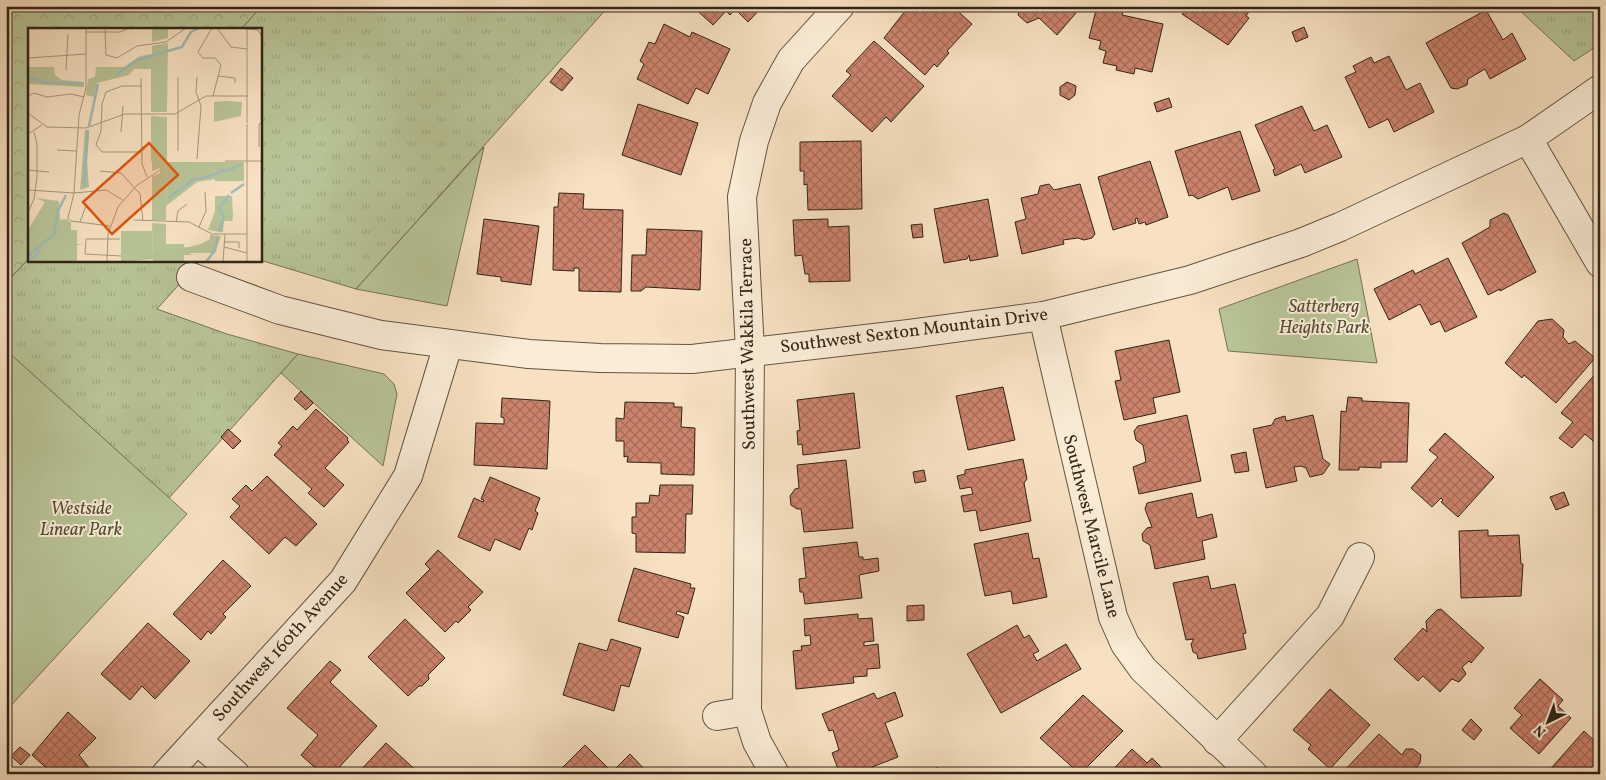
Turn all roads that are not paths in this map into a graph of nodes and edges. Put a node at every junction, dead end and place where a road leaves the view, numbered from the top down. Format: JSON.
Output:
{"nodes":[{"id":1,"x":840,"y":6,"type":"edge"},
{"id":2,"x":1600,"y":89,"type":"edge"},
{"id":3,"x":1528,"y":139,"type":"junction"},
{"id":4,"x":1600,"y":263,"type":"edge"},
{"id":5,"x":191,"y":277,"type":"dead end"},
{"id":6,"x":1043,"y":316,"type":"junction"},
{"id":7,"x":448,"y":345,"type":"junction"},
{"id":8,"x":750,"y":351,"type":"junction"},
{"id":9,"x":1360,"y":557,"type":"dead end"},
{"id":10,"x":748,"y":711,"type":"junction"},
{"id":11,"x":717,"y":716,"type":"dead end"},
{"id":12,"x":197,"y":740,"type":"junction"},
{"id":13,"x":1217,"y":741,"type":"junction"},
{"id":14,"x":166,"y":774,"type":"edge"},
{"id":15,"x":235,"y":774,"type":"edge"},
{"id":16,"x":775,"y":774,"type":"edge"},
{"id":17,"x":1253,"y":774,"type":"edge"}],
"edges":[{"from":1,"to":8,"type":"street","name":"Southwest Wakkila Terrace"},
{"from":2,"to":3,"type":"street","name":"Southwest Sexton Mountain Drive"},
{"from":3,"to":4,"type":"street"},
{"from":3,"to":6,"type":"street","name":"Southwest Sexton Mountain Drive"},
{"from":5,"to":7,"type":"street","name":"Southwest Sexton Mountain Drive"},
{"from":6,"to":8,"type":"street","name":"Southwest Sexton Mountain Drive"},
{"from":6,"to":13,"type":"street","name":"Southwest Marcile Lane"},
{"from":7,"to":8,"type":"street","name":"Southwest Sexton Mountain Drive"},
{"from":7,"to":12,"type":"street","name":"Southwest 160th Avenue"},
{"from":8,"to":10,"type":"street","name":"Southwest Wakkila Terrace"},
{"from":9,"to":13,"type":"street"},
{"from":10,"to":11,"type":"street"},
{"from":10,"to":16,"type":"street","name":"Southwest Wakkila Terrace"},
{"from":12,"to":14,"type":"street","name":"Southwest 160th Avenue"},
{"from":12,"to":15,"type":"street"},
{"from":13,"to":17,"type":"street","name":"Southwest Marcile Lane"}]}
